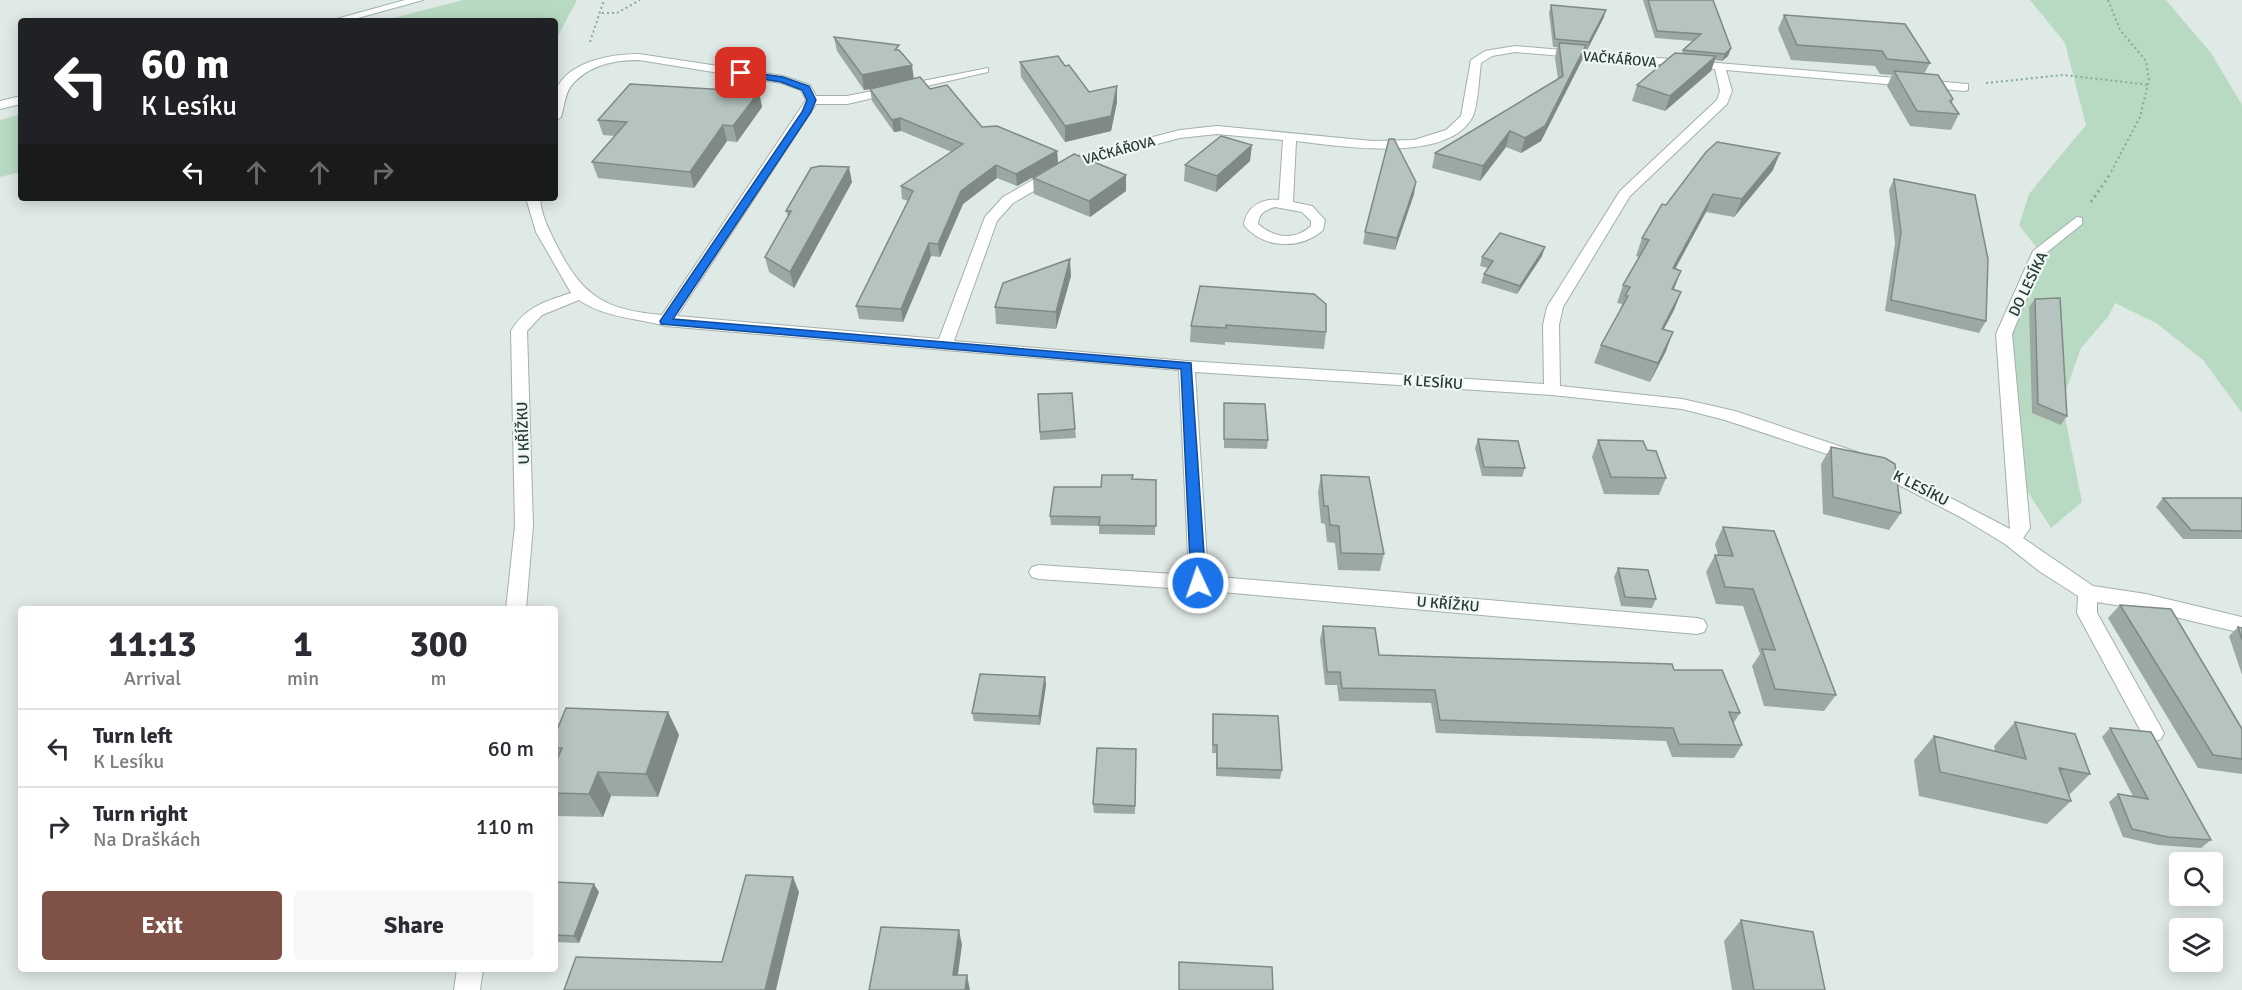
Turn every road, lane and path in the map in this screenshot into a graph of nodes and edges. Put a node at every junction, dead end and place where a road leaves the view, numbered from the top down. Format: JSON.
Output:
{"nodes":[{"id":1,"x":418,"y":0,"type":"edge"},
{"id":2,"x":604,"y":0,"type":"edge"},
{"id":3,"x":640,"y":0,"type":"edge"},
{"id":4,"x":2108,"y":0,"type":"edge"},
{"id":5,"x":602,"y":13,"type":"junction"},
{"id":6,"x":346,"y":18,"type":"edge"},
{"id":7,"x":590,"y":65,"type":"junction"},
{"id":8,"x":1720,"y":68,"type":"junction"},
{"id":9,"x":984,"y":70,"type":"dead end"},
{"id":10,"x":2150,"y":85,"type":"junction"},
{"id":11,"x":1964,"y":87,"type":"joint"},
{"id":12,"x":812,"y":100,"type":"junction"},
{"id":13,"x":18,"y":101,"type":"edge"},
{"id":14,"x":0,"y":105,"type":"edge"},
{"id":15,"x":558,"y":106,"type":"edge"},
{"id":16,"x":1290,"y":138,"type":"junction"},
{"id":17,"x":532,"y":201,"type":"edge"},
{"id":18,"x":1286,"y":203,"type":"dead end"},
{"id":19,"x":2077,"y":221,"type":"joint"},
{"id":20,"x":580,"y":295,"type":"junction"},
{"id":21,"x":666,"y":321,"type":"junction"},
{"id":22,"x":945,"y":345,"type":"junction"},
{"id":23,"x":1187,"y":366,"type":"junction"},
{"id":24,"x":1552,"y":390,"type":"junction"},
{"id":25,"x":2012,"y":539,"type":"junction"},
{"id":26,"x":1039,"y":572,"type":"dead end"},
{"id":27,"x":1198,"y":583,"type":"junction"},
{"id":28,"x":2088,"y":593,"type":"junction"},
{"id":29,"x":516,"y":606,"type":"edge"},
{"id":30,"x":2242,"y":625,"type":"edge"},
{"id":31,"x":1697,"y":626,"type":"dead end"},
{"id":32,"x":2153,"y":733,"type":"edge"},
{"id":33,"x":470,"y":972,"type":"edge"},
{"id":34,"x":467,"y":990,"type":"edge"}],
"edges":[{"from":1,"to":6,"type":"street"},
{"from":2,"to":5,"type":"path"},
{"from":3,"to":5,"type":"path"},
{"from":4,"to":10,"type":"path"},
{"from":5,"to":7,"type":"path"},
{"from":7,"to":12,"type":"street"},
{"from":7,"to":15,"type":"street"},
{"from":8,"to":11,"type":"street","name":"VAČKÁŘOVA"},
{"from":8,"to":16,"type":"street","name":"VAČKÁŘOVA"},
{"from":8,"to":24,"type":"street"},
{"from":9,"to":12,"type":"street"},
{"from":10,"to":11,"type":"path"},
{"from":10,"to":19,"type":"path"},
{"from":12,"to":21,"type":"street"},
{"from":13,"to":14,"type":"street"},
{"from":16,"to":18,"type":"street"},
{"from":16,"to":22,"type":"street","name":"VAČKÁŘOVA"},
{"from":17,"to":20,"type":"street"},
{"from":19,"to":25,"type":"street","name":"DO LESÍKA"},
{"from":20,"to":21,"type":"street","name":"K LESÍKU"},
{"from":20,"to":29,"type":"street","name":"U KŘÍŽKU"},
{"from":21,"to":22,"type":"street","name":"K LESÍKU"},
{"from":22,"to":23,"type":"street","name":"K LESÍKU"},
{"from":23,"to":24,"type":"street","name":"K LESÍKU"},
{"from":23,"to":27,"type":"street"},
{"from":24,"to":25,"type":"street","name":"K LESÍKU"},
{"from":25,"to":28,"type":"street","name":"K LESÍKU"},
{"from":26,"to":27,"type":"street","name":"U KŘÍŽKU"},
{"from":27,"to":31,"type":"street","name":"U KŘÍŽKU"},
{"from":28,"to":30,"type":"street","name":"K LESÍKU"},
{"from":28,"to":32,"type":"street"},
{"from":33,"to":34,"type":"street"}]}
